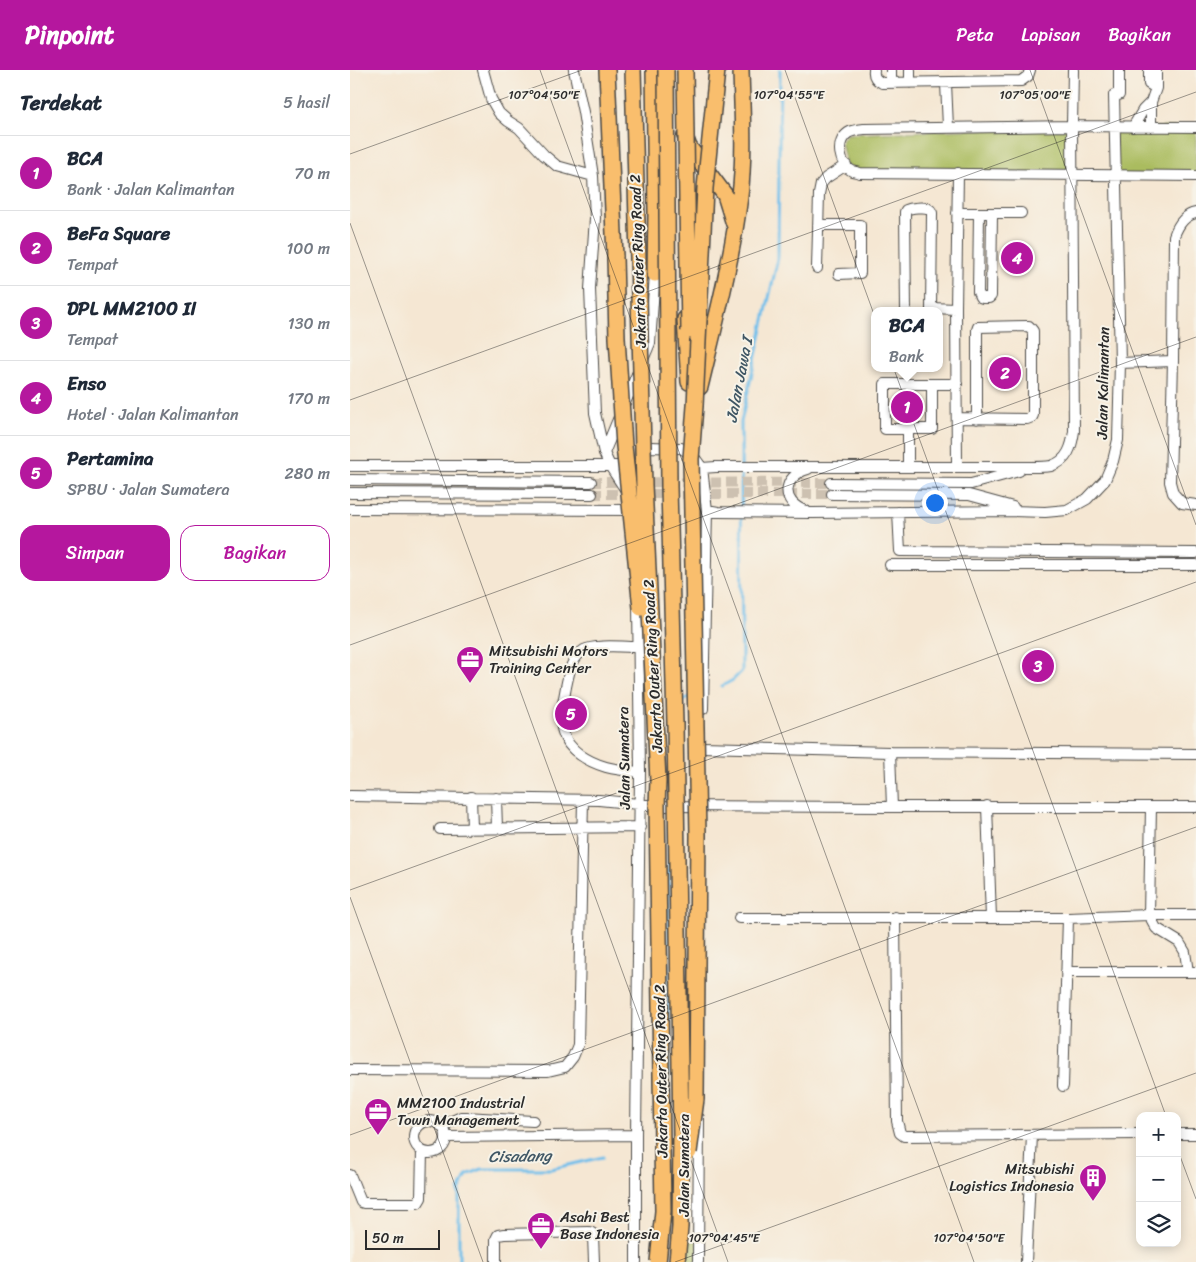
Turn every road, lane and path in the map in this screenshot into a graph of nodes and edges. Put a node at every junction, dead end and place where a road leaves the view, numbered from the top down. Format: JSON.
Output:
{"nodes":[{"id":1,"x":483,"y":70,"type":"edge"},
{"id":2,"x":574,"y":70,"type":"edge"},
{"id":3,"x":602,"y":70,"type":"edge"},
{"id":4,"x":607,"y":70,"type":"edge"},
{"id":5,"x":633,"y":70,"type":"edge"},
{"id":6,"x":654,"y":70,"type":"edge"},
{"id":7,"x":666,"y":70,"type":"edge"},
{"id":8,"x":680,"y":70,"type":"edge"},
{"id":9,"x":685,"y":70,"type":"edge"},
{"id":10,"x":717,"y":70,"type":"edge"},
{"id":11,"x":741,"y":70,"type":"edge"},
{"id":12,"x":874,"y":70,"type":"edge"},
{"id":13,"x":891,"y":70,"type":"edge"},
{"id":14,"x":910,"y":70,"type":"edge"},
{"id":15,"x":1030,"y":70,"type":"edge"},
{"id":16,"x":1073,"y":70,"type":"edge"},
{"id":17,"x":1114,"y":70,"type":"edge"},
{"id":18,"x":1119,"y":70,"type":"edge"},
{"id":19,"x":1149,"y":70,"type":"edge"},
{"id":20,"x":1156,"y":70,"type":"edge"},
{"id":21,"x":891,"y":83,"type":"junction"},
{"id":22,"x":910,"y":83,"type":"junction"},
{"id":23,"x":946,"y":83,"type":"junction"},
{"id":24,"x":1156,"y":88,"type":"junction"},
{"id":25,"x":1114,"y":95,"type":"junction"},
{"id":26,"x":1151,"y":102,"type":"junction"},
{"id":27,"x":679,"y":123,"type":"junction"},
{"id":28,"x":1072,"y":126,"type":"junction"},
{"id":29,"x":948,"y":127,"type":"junction"},
{"id":30,"x":1115,"y":127,"type":"junction"},
{"id":31,"x":1133,"y":127,"type":"junction"},
{"id":32,"x":1151,"y":127,"type":"junction"},
{"id":33,"x":1196,"y":127,"type":"edge"},
{"id":34,"x":610,"y":134,"type":"junction"},
{"id":35,"x":846,"y":165,"type":"junction"},
{"id":36,"x":958,"y":173,"type":"junction"},
{"id":37,"x":1072,"y":175,"type":"junction"},
{"id":38,"x":593,"y":176,"type":"junction"},
{"id":39,"x":1115,"y":176,"type":"junction"},
{"id":40,"x":1196,"y":176,"type":"edge"},
{"id":41,"x":957,"y":212,"type":"junction"},
{"id":42,"x":979,"y":213,"type":"junction"},
{"id":43,"x":992,"y":213,"type":"junction"},
{"id":44,"x":1022,"y":213,"type":"dead end"},
{"id":45,"x":1196,"y":213,"type":"edge"},
{"id":46,"x":818,"y":225,"type":"junction"},
{"id":47,"x":735,"y":228,"type":"junction"},
{"id":48,"x":817,"y":268,"type":"dead end"},
{"id":49,"x":655,"y":274,"type":"joint"},
{"id":50,"x":839,"y":274,"type":"dead end"},
{"id":51,"x":906,"y":307,"type":"edge"},
{"id":52,"x":931,"y":307,"type":"edge"},
{"id":53,"x":943,"y":309,"type":"edge"},
{"id":54,"x":956,"y":309,"type":"junction"},
{"id":55,"x":1172,"y":361,"type":"junction"},
{"id":56,"x":1120,"y":362,"type":"junction"},
{"id":57,"x":689,"y":382,"type":"joint"},
{"id":58,"x":932,"y":384,"type":"junction"},
{"id":59,"x":957,"y":384,"type":"junction"},
{"id":60,"x":957,"y":418,"type":"junction"},
{"id":61,"x":977,"y":419,"type":"junction"},
{"id":62,"x":908,"y":426,"type":"junction"},
{"id":63,"x":692,"y":440,"type":"junction"},
{"id":64,"x":604,"y":453,"type":"junction"},
{"id":65,"x":695,"y":461,"type":"junction"},
{"id":66,"x":350,"y":466,"type":"edge"},
{"id":67,"x":610,"y":466,"type":"junction"},
{"id":68,"x":639,"y":466,"type":"junction"},
{"id":69,"x":814,"y":467,"type":"junction"},
{"id":70,"x":908,"y":467,"type":"junction"},
{"id":71,"x":957,"y":467,"type":"junction"},
{"id":72,"x":1031,"y":468,"type":"junction"},
{"id":73,"x":350,"y":480,"type":"edge"},
{"id":74,"x":591,"y":482,"type":"tunnel mouth"},
{"id":75,"x":350,"y":493,"type":"edge"},
{"id":76,"x":592,"y":494,"type":"tunnel mouth"},
{"id":77,"x":1196,"y":505,"type":"edge"},
{"id":78,"x":350,"y":509,"type":"edge"},
{"id":79,"x":639,"y":510,"type":"junction"},
{"id":80,"x":706,"y":510,"type":"junction"},
{"id":81,"x":898,"y":512,"type":"junction"},
{"id":82,"x":1031,"y":512,"type":"junction"},
{"id":83,"x":812,"y":513,"type":"junction"},
{"id":84,"x":1196,"y":553,"type":"edge"},
{"id":85,"x":890,"y":565,"type":"dead end"},
{"id":86,"x":1196,"y":565,"type":"edge"},
{"id":87,"x":638,"y":647,"type":"junction"},
{"id":88,"x":702,"y":747,"type":"junction"},
{"id":89,"x":890,"y":752,"type":"junction"},
{"id":90,"x":1196,"y":754,"type":"edge"},
{"id":91,"x":640,"y":772,"type":"junction"},
{"id":92,"x":658,"y":782,"type":"junction"},
{"id":93,"x":350,"y":796,"type":"edge"},
{"id":94,"x":471,"y":797,"type":"junction"},
{"id":95,"x":496,"y":798,"type":"junction"},
{"id":96,"x":583,"y":800,"type":"junction"},
{"id":97,"x":640,"y":803,"type":"junction"},
{"id":98,"x":701,"y":805,"type":"junction"},
{"id":99,"x":987,"y":806,"type":"junction"},
{"id":100,"x":892,"y":807,"type":"junction"},
{"id":101,"x":1151,"y":807,"type":"junction"},
{"id":102,"x":1196,"y":807,"type":"edge"},
{"id":103,"x":582,"y":827,"type":"junction"},
{"id":104,"x":472,"y":828,"type":"junction"},
{"id":105,"x":496,"y":828,"type":"junction"},
{"id":106,"x":640,"y":828,"type":"junction"},
{"id":107,"x":440,"y":829,"type":"dead end"},
{"id":108,"x":1149,"y":915,"type":"junction"},
{"id":109,"x":1196,"y":915,"type":"edge"},
{"id":110,"x":896,"y":917,"type":"junction"},
{"id":111,"x":739,"y":918,"type":"dead end"},
{"id":112,"x":991,"y":918,"type":"junction"},
{"id":113,"x":1068,"y":918,"type":"junction"},
{"id":114,"x":1066,"y":972,"type":"junction"},
{"id":115,"x":1192,"y":972,"type":"edge"},
{"id":116,"x":350,"y":1070,"type":"edge"},
{"id":117,"x":1063,"y":1086,"type":"dead end"},
{"id":118,"x":533,"y":1121,"type":"dead end"},
{"id":119,"x":441,"y":1126,"type":"junction"},
{"id":120,"x":1136,"y":1134,"type":"edge"},
{"id":121,"x":1181,"y":1134,"type":"edge"},
{"id":122,"x":1196,"y":1134,"type":"edge"},
{"id":123,"x":636,"y":1135,"type":"junction"},
{"id":124,"x":1032,"y":1135,"type":"junction"},
{"id":125,"x":446,"y":1137,"type":"junction"},
{"id":126,"x":422,"y":1151,"type":"junction"},
{"id":127,"x":350,"y":1175,"type":"edge"},
{"id":128,"x":680,"y":1227,"type":"junction"},
{"id":129,"x":496,"y":1262,"type":"edge"},
{"id":130,"x":594,"y":1262,"type":"edge"},
{"id":131,"x":636,"y":1262,"type":"edge"},
{"id":132,"x":658,"y":1262,"type":"edge"},
{"id":133,"x":677,"y":1262,"type":"edge"},
{"id":134,"x":698,"y":1262,"type":"edge"},
{"id":135,"x":1026,"y":1262,"type":"edge"}],
"edges":[{"from":1,"to":38,"type":"street"},
{"from":2,"to":38,"type":"street"},
{"from":3,"to":34,"type":"highway"},
{"from":4,"to":34,"type":"highway"},
{"from":5,"to":92,"type":"highway","name":"Jakarta Outer Ring Road 2","bridge":true},
{"from":6,"to":49,"type":"highway"},
{"from":7,"to":128,"type":"highway","name":"Jakarta Outer Ring Road 2","bridge":true},
{"from":8,"to":27,"type":"highway"},
{"from":9,"to":65,"type":"highway","bridge":true},
{"from":10,"to":65,"type":"highway","bridge":true},
{"from":11,"to":47,"type":"highway"},
{"from":12,"to":21,"type":"street"},
{"from":13,"to":21,"type":"street"},
{"from":14,"to":22,"type":"street"},
{"from":15,"to":23,"type":"street"},
{"from":16,"to":28,"type":"street","name":"Jalan Kalimantan"},
{"from":17,"to":25,"type":"street"},
{"from":18,"to":25,"type":"street"},
{"from":19,"to":24,"type":"street"},
{"from":20,"to":24,"type":"street"},
{"from":21,"to":22,"type":"street"},
{"from":22,"to":23,"type":"street"},
{"from":23,"to":29,"type":"street"},
{"from":24,"to":26,"type":"street"},
{"from":25,"to":30,"type":"street","name":"Jalan Kalimantan"},
{"from":26,"to":31,"type":"street"},
{"from":26,"to":32,"type":"street"},
{"from":27,"to":47,"type":"highway"},
{"from":27,"to":57,"type":"highway"},
{"from":28,"to":29,"type":"street"},
{"from":28,"to":30,"type":"street"},
{"from":28,"to":37,"type":"street","name":"Jalan Kalimantan"},
{"from":29,"to":35,"type":"street"},
{"from":30,"to":31,"type":"street"},
{"from":30,"to":39,"type":"street","name":"Jalan Kalimantan"},
{"from":31,"to":32,"type":"street"},
{"from":32,"to":33,"type":"street"},
{"from":34,"to":92,"type":"highway","bridge":true},
{"from":35,"to":36,"type":"street"},
{"from":35,"to":46,"type":"street"},
{"from":36,"to":37,"type":"street"},
{"from":36,"to":41,"type":"street"},
{"from":37,"to":39,"type":"street"},
{"from":37,"to":72,"type":"street","name":"Jalan Kalimantan"},
{"from":38,"to":64,"type":"street"},
{"from":39,"to":40,"type":"street"},
{"from":39,"to":56,"type":"street","name":"Jalan Kalimantan"},
{"from":41,"to":42,"type":"street"},
{"from":41,"to":54,"type":"street"},
{"from":42,"to":43,"type":"street"},
{"from":42,"to":43,"type":"street"},
{"from":43,"to":44,"type":"street"},
{"from":45,"to":55,"type":"street"},
{"from":46,"to":48,"type":"street"},
{"from":46,"to":50,"type":"street"},
{"from":47,"to":63,"type":"highway"},
{"from":49,"to":64,"type":"street"},
{"from":51,"to":52,"type":"street"},
{"from":53,"to":54,"type":"street"},
{"from":54,"to":59,"type":"street"},
{"from":55,"to":56,"type":"street"},
{"from":55,"to":77,"type":"street"},
{"from":56,"to":82,"type":"street","name":"Jalan Kalimantan"},
{"from":57,"to":63,"type":"street","name":"Jalan Sumatera"},
{"from":58,"to":59,"type":"street"},
{"from":58,"to":62,"type":"street"},
{"from":58,"to":62,"type":"street"},
{"from":59,"to":60,"type":"street"},
{"from":60,"to":61,"type":"street"},
{"from":60,"to":71,"type":"street"},
{"from":61,"to":61,"type":"street"},
{"from":62,"to":70,"type":"street"},
{"from":63,"to":65,"type":"street","name":"Jalan Sumatera"},
{"from":64,"to":67,"type":"street"},
{"from":65,"to":68,"type":"street","name":"Jalan Sumatera"},
{"from":65,"to":69,"type":"street","name":"Jalan Kalimantan"},
{"from":65,"to":80,"type":"street","name":"Jalan Sumatera"},
{"from":65,"to":128,"type":"highway","bridge":true},
{"from":66,"to":67,"type":"street"},
{"from":67,"to":68,"type":"street"},
{"from":67,"to":79,"type":"street"},
{"from":68,"to":79,"type":"street","name":"Jalan Sumatera"},
{"from":69,"to":70,"type":"street","name":"Jalan Kalimantan"},
{"from":69,"to":83,"type":"street"},
{"from":70,"to":71,"type":"street","name":"Jalan Kalimantan"},
{"from":71,"to":72,"type":"street","name":"Jalan Kalimantan"},
{"from":72,"to":82,"type":"street"},
{"from":73,"to":74,"type":"street"},
{"from":75,"to":76,"type":"street"},
{"from":78,"to":79,"type":"street"},
{"from":79,"to":87,"type":"street","name":"Jalan Sumatera"},
{"from":80,"to":83,"type":"street","name":"Jalan Kalimantan"},
{"from":80,"to":88,"type":"street","name":"Jalan Sumatera"},
{"from":81,"to":82,"type":"street","name":"Jalan Kalimantan"},
{"from":81,"to":83,"type":"street","name":"Jalan Kalimantan"},
{"from":81,"to":84,"type":"street"},
{"from":85,"to":86,"type":"street"},
{"from":87,"to":91,"type":"street","name":"Jalan Sumatera"},
{"from":87,"to":91,"type":"street"},
{"from":88,"to":89,"type":"street"},
{"from":88,"to":98,"type":"street","name":"Jalan Sumatera"},
{"from":89,"to":90,"type":"street"},
{"from":89,"to":100,"type":"street"},
{"from":91,"to":97,"type":"street","name":"Jalan Sumatera"},
{"from":92,"to":132,"type":"highway","name":"Jakarta Outer Ring Road 2","bridge":true},
{"from":93,"to":94,"type":"street"},
{"from":94,"to":95,"type":"street"},
{"from":94,"to":104,"type":"street"},
{"from":95,"to":96,"type":"street"},
{"from":95,"to":105,"type":"street"},
{"from":96,"to":97,"type":"street"},
{"from":96,"to":103,"type":"street"},
{"from":97,"to":98,"type":"street"},
{"from":97,"to":106,"type":"street","name":"Jalan Sumatera"},
{"from":98,"to":100,"type":"street"},
{"from":98,"to":134,"type":"street","name":"Jalan Sumatera"},
{"from":99,"to":100,"type":"street"},
{"from":99,"to":101,"type":"street"},
{"from":99,"to":112,"type":"street"},
{"from":101,"to":102,"type":"street"},
{"from":101,"to":108,"type":"street"},
{"from":103,"to":105,"type":"street"},
{"from":103,"to":106,"type":"street"},
{"from":103,"to":116,"type":"street"},
{"from":104,"to":105,"type":"street"},
{"from":104,"to":107,"type":"street"},
{"from":106,"to":123,"type":"street","name":"Jalan Sumatera"},
{"from":108,"to":109,"type":"street"},
{"from":108,"to":113,"type":"street"},
{"from":108,"to":115,"type":"street"},
{"from":110,"to":111,"type":"street"},
{"from":110,"to":112,"type":"street"},
{"from":110,"to":124,"type":"street"},
{"from":112,"to":113,"type":"street"},
{"from":113,"to":114,"type":"street"},
{"from":114,"to":115,"type":"street"},
{"from":114,"to":117,"type":"street"},
{"from":118,"to":119,"type":"street"},
{"from":119,"to":125,"type":"street"},
{"from":119,"to":126,"type":"street"},
{"from":120,"to":124,"type":"street"},
{"from":121,"to":122,"type":"street"},
{"from":123,"to":125,"type":"street"},
{"from":123,"to":131,"type":"street","name":"Jalan Sumatera"},
{"from":124,"to":135,"type":"street"},
{"from":125,"to":126,"type":"street"},
{"from":126,"to":127,"type":"street"},
{"from":128,"to":133,"type":"highway","name":"Jakarta Outer Ring Road 2","bridge":true},
{"from":129,"to":130,"type":"street"}]}
